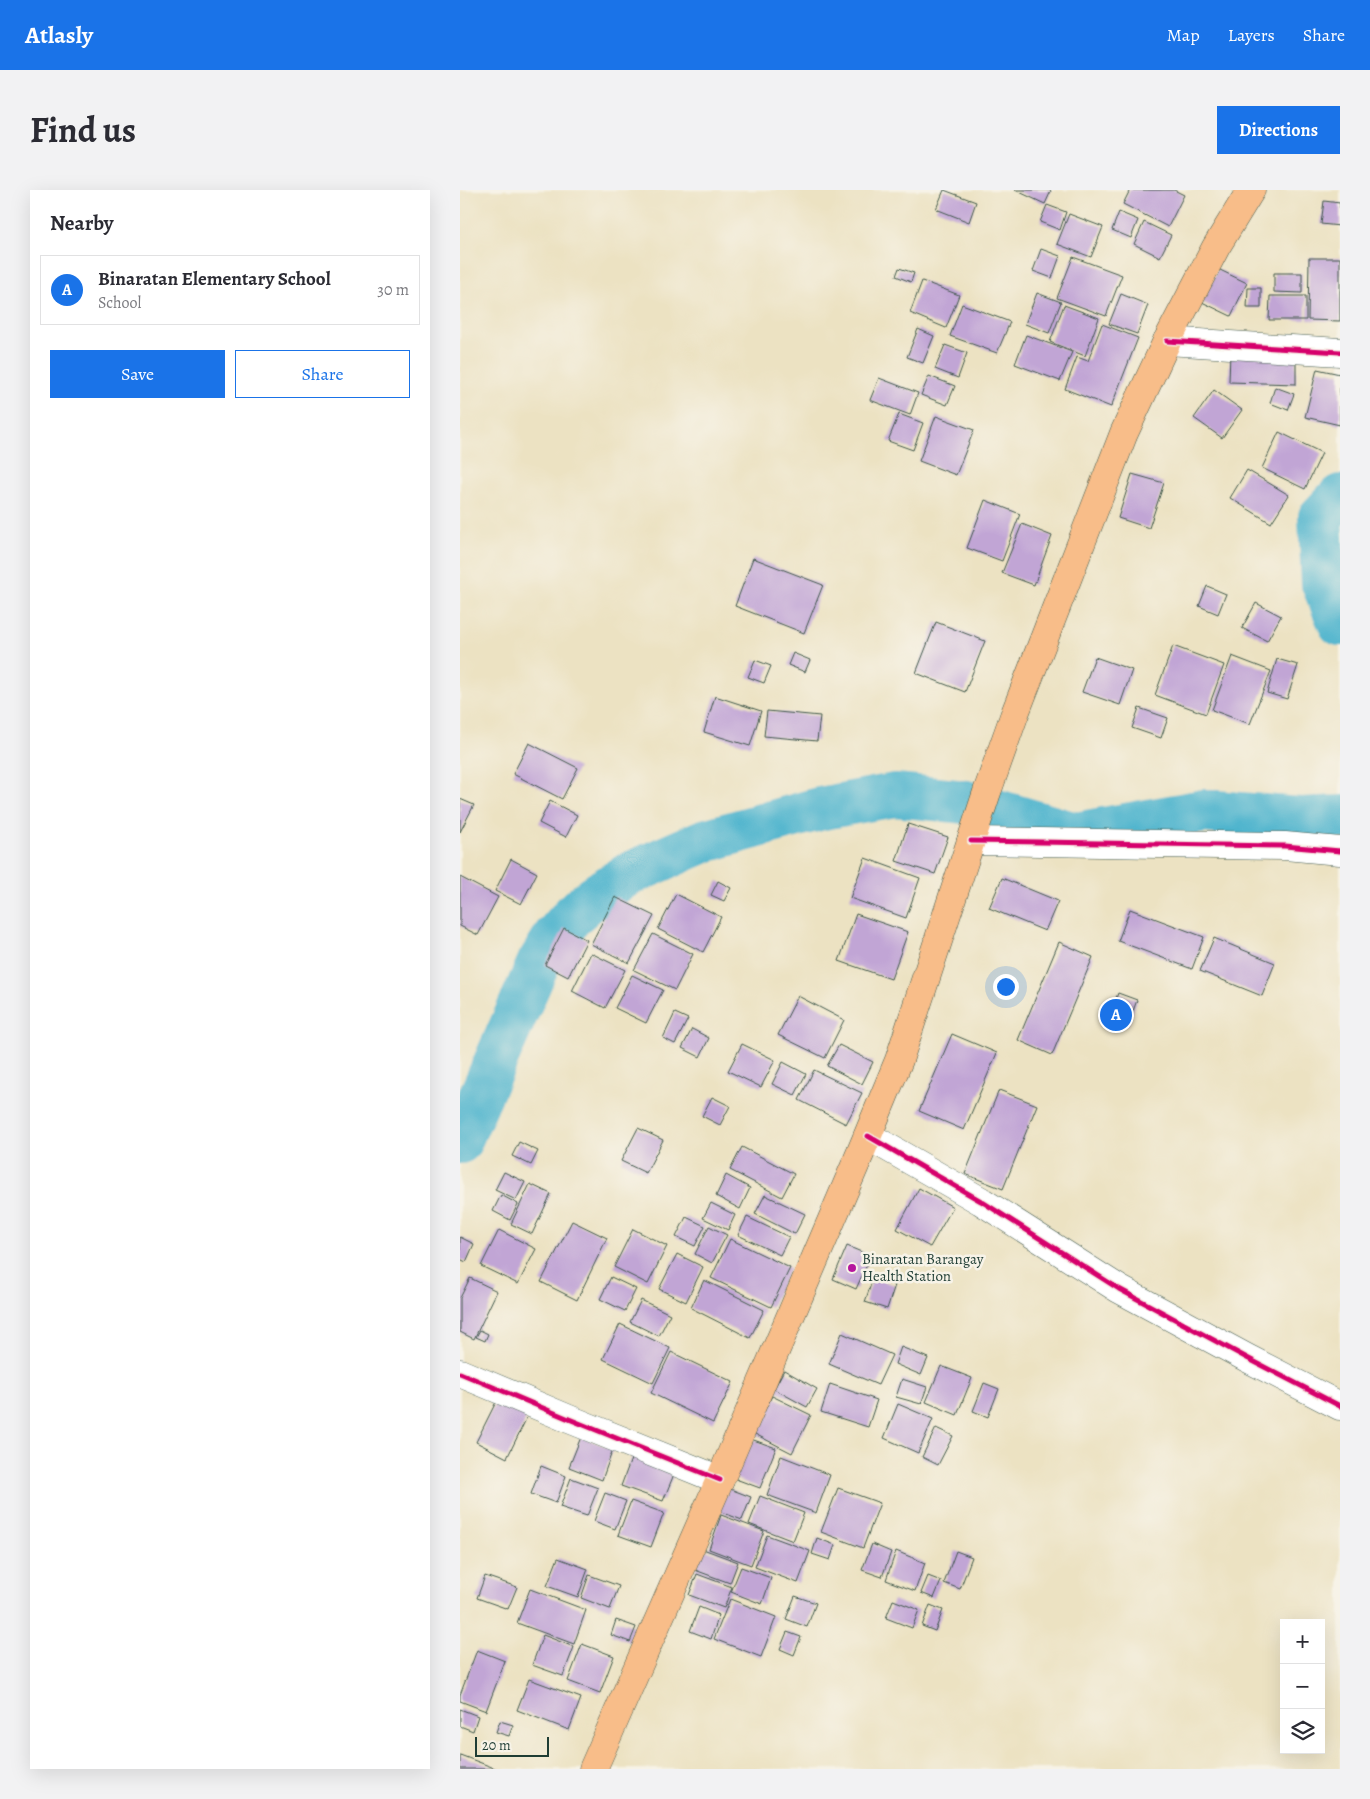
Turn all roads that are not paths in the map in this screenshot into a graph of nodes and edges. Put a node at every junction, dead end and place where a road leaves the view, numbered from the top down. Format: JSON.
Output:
{"nodes":[{"id":1,"x":1251,"y":190,"type":"edge"},
{"id":2,"x":1167,"y":341,"type":"junction"},
{"id":3,"x":1340,"y":352,"type":"edge"},
{"id":4,"x":971,"y":841,"type":"junction"},
{"id":5,"x":1340,"y":851,"type":"edge"},
{"id":6,"x":868,"y":1136,"type":"junction"},
{"id":7,"x":460,"y":1373,"type":"edge"},
{"id":8,"x":1340,"y":1406,"type":"edge"},
{"id":9,"x":720,"y":1480,"type":"junction"},
{"id":10,"x":593,"y":1769,"type":"edge"}],
"edges":[{"from":1,"to":2,"type":"main road"},
{"from":2,"to":3,"type":"street"},
{"from":2,"to":4,"type":"main road"},
{"from":4,"to":5,"type":"street"},
{"from":4,"to":6,"type":"main road"},
{"from":6,"to":8,"type":"street"},
{"from":6,"to":9,"type":"main road"},
{"from":7,"to":9,"type":"street"},
{"from":9,"to":10,"type":"main road"}]}
